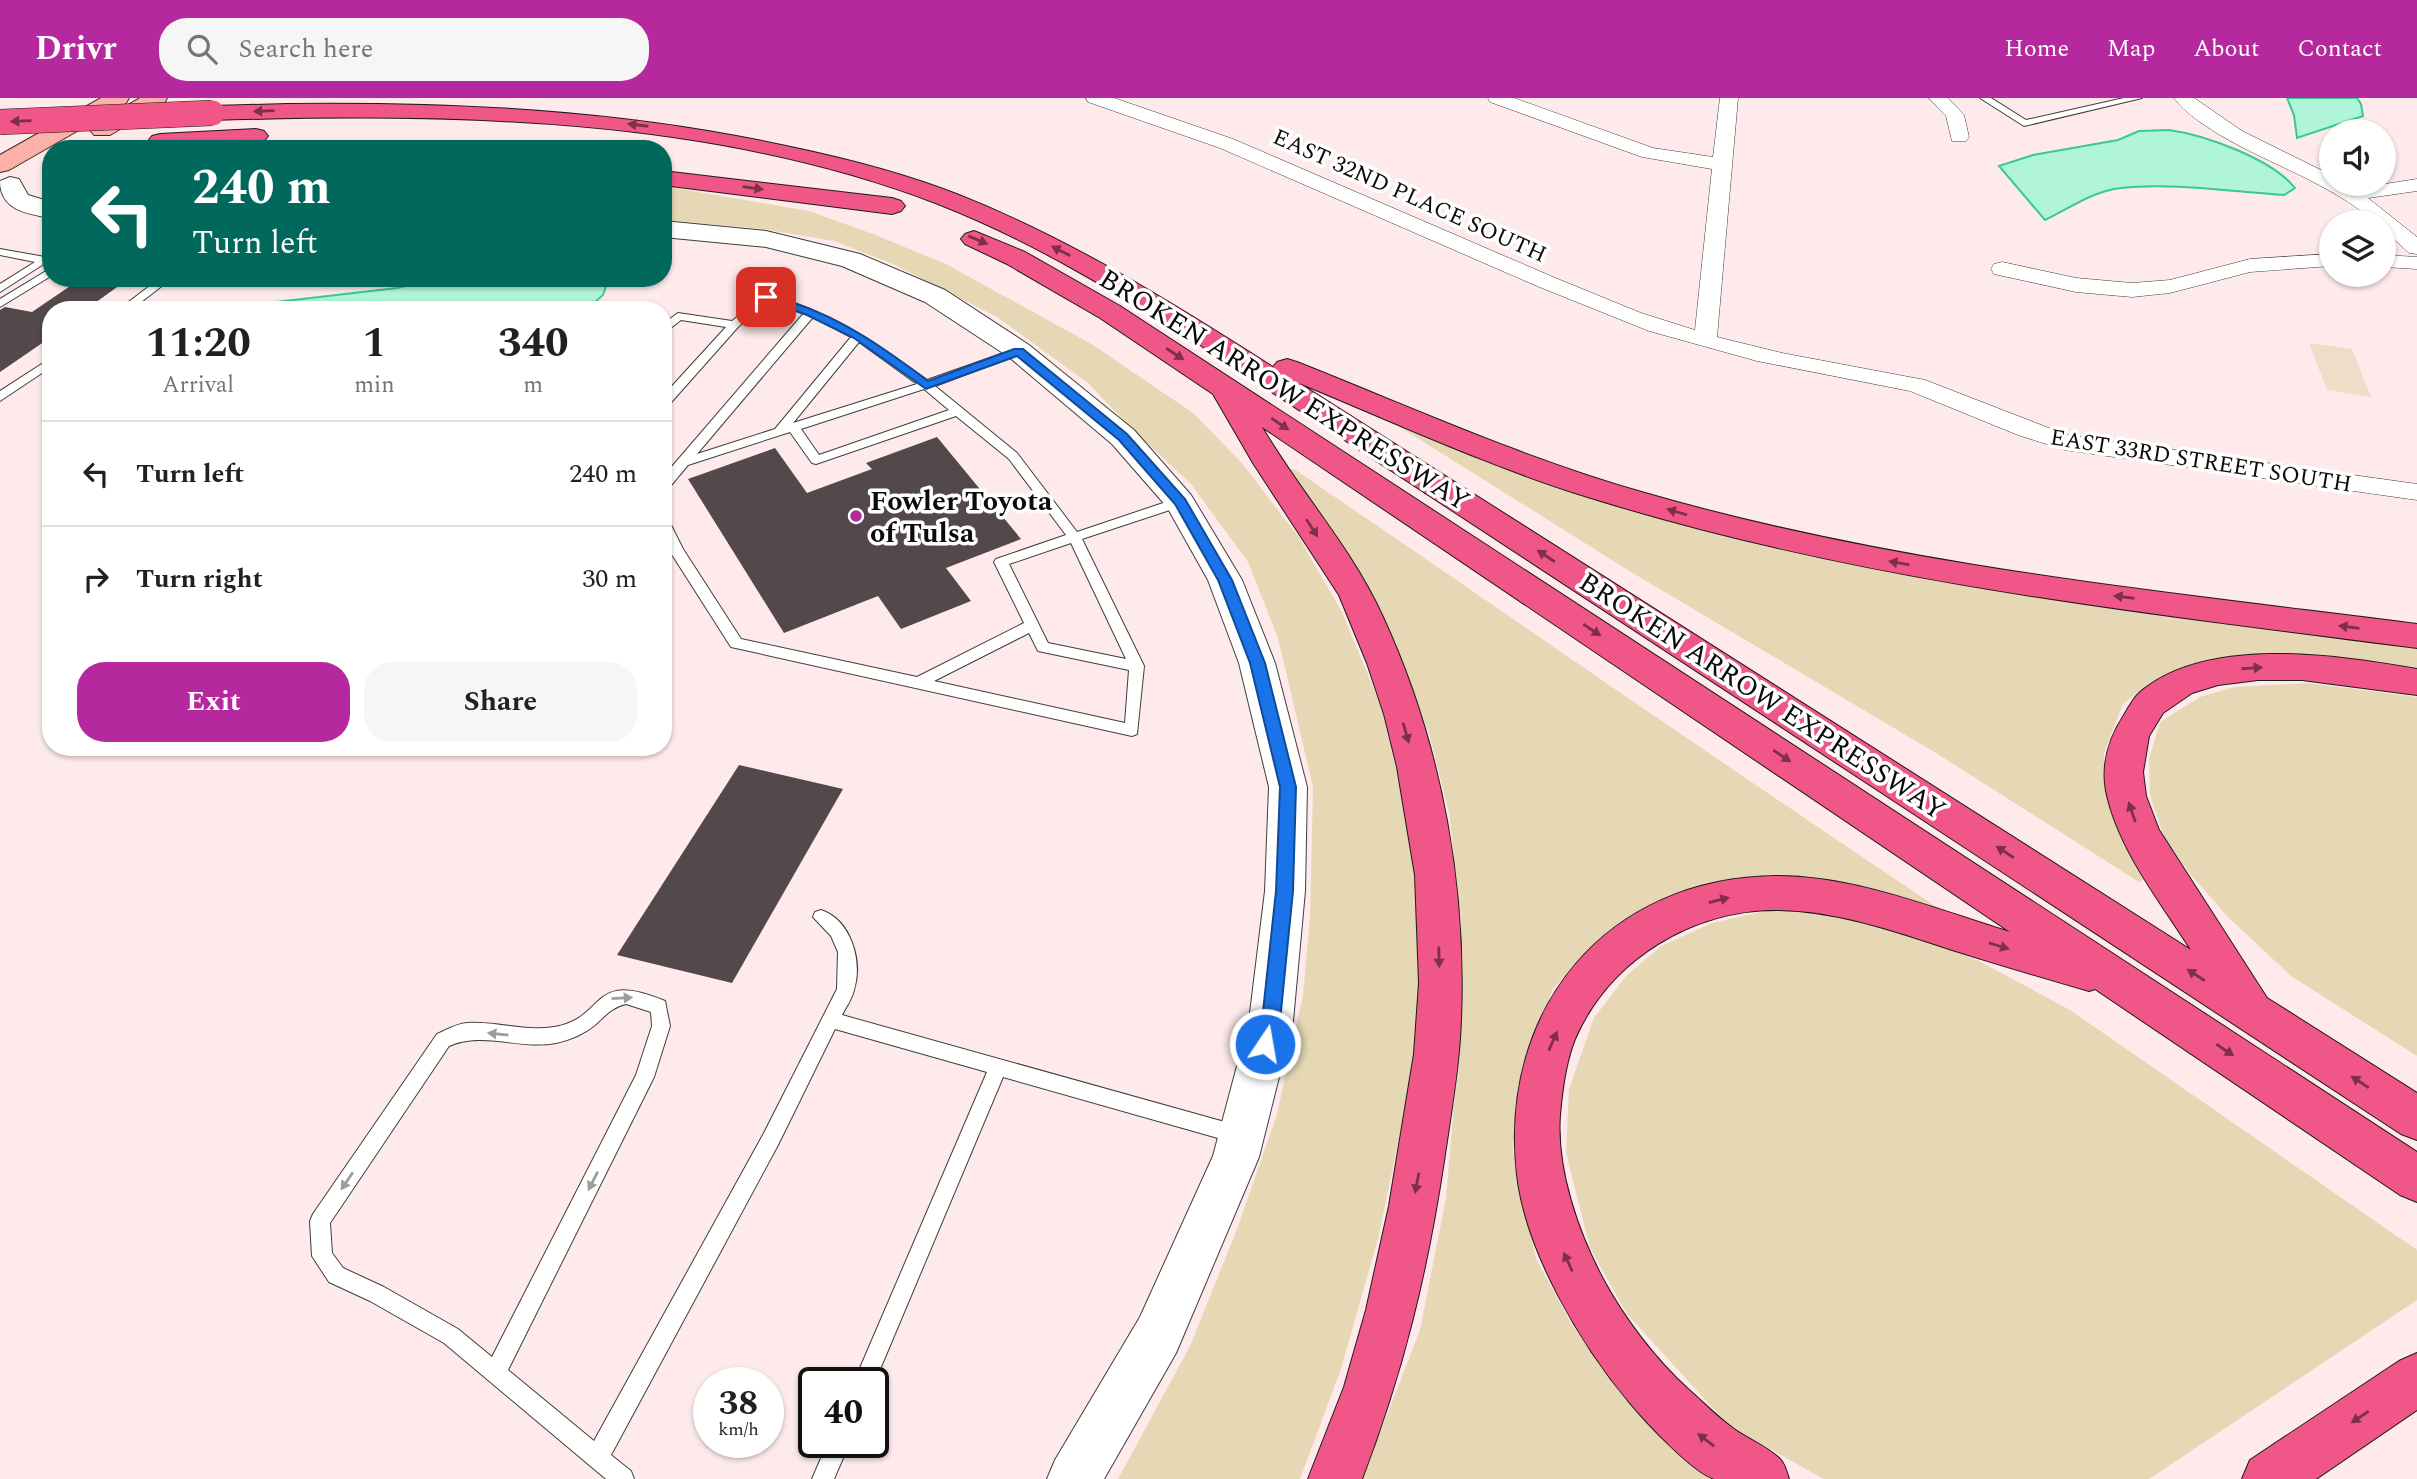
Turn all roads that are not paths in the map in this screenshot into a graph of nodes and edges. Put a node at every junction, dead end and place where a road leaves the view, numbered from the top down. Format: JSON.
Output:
{"nodes":[{"id":1,"x":118,"y":98,"type":"edge"},
{"id":2,"x":156,"y":98,"type":"edge"},
{"id":3,"x":1095,"y":98,"type":"edge"},
{"id":4,"x":1497,"y":98,"type":"edge"},
{"id":5,"x":1729,"y":98,"type":"edge"},
{"id":6,"x":1938,"y":98,"type":"edge"},
{"id":7,"x":1985,"y":98,"type":"edge"},
{"id":8,"x":2099,"y":98,"type":"edge"},
{"id":9,"x":2137,"y":98,"type":"edge"},
{"id":10,"x":2183,"y":98,"type":"edge"},
{"id":11,"x":607,"y":100,"type":"dead end"},
{"id":12,"x":2124,"y":101,"type":"junction"},
{"id":13,"x":0,"y":122,"type":"edge"},
{"id":14,"x":365,"y":133,"type":"dead end"},
{"id":15,"x":277,"y":135,"type":"dead end"},
{"id":16,"x":1959,"y":137,"type":"dead end"},
{"id":17,"x":59,"y":140,"type":"edge"},
{"id":18,"x":85,"y":140,"type":"edge"},
{"id":19,"x":180,"y":140,"type":"edge"},
{"id":20,"x":558,"y":140,"type":"edge"},
{"id":21,"x":42,"y":146,"type":"edge"},
{"id":22,"x":0,"y":148,"type":"edge"},
{"id":23,"x":42,"y":152,"type":"edge"},
{"id":24,"x":672,"y":153,"type":"edge"},
{"id":25,"x":42,"y":164,"type":"edge"},
{"id":26,"x":1724,"y":165,"type":"junction"},
{"id":27,"x":849,"y":167,"type":"junction"},
{"id":28,"x":2319,"y":178,"type":"edge"},
{"id":29,"x":672,"y":179,"type":"edge"},
{"id":30,"x":3,"y":180,"type":"edge"},
{"id":31,"x":2417,"y":185,"type":"edge"},
{"id":32,"x":2396,"y":188,"type":"edge"},
{"id":33,"x":2352,"y":196,"type":"edge"},
{"id":34,"x":42,"y":208,"type":"edge"},
{"id":35,"x":0,"y":216,"type":"edge"},
{"id":36,"x":42,"y":223,"type":"edge"},
{"id":37,"x":946,"y":228,"type":"dead end"},
{"id":38,"x":672,"y":230,"type":"edge"},
{"id":39,"x":2417,"y":248,"type":"edge"},
{"id":40,"x":0,"y":252,"type":"edge"},
{"id":41,"x":2319,"y":261,"type":"edge"},
{"id":42,"x":42,"y":262,"type":"edge"},
{"id":43,"x":2396,"y":262,"type":"edge"},
{"id":44,"x":2417,"y":263,"type":"edge"},
{"id":45,"x":42,"y":268,"type":"edge"},
{"id":46,"x":2002,"y":269,"type":"dead end"},
{"id":47,"x":42,"y":270,"type":"edge"},
{"id":48,"x":154,"y":287,"type":"edge"},
{"id":49,"x":0,"y":289,"type":"edge"},
{"id":50,"x":135,"y":301,"type":"edge"},
{"id":51,"x":0,"y":304,"type":"edge"},
{"id":52,"x":811,"y":312,"type":"junction"},
{"id":53,"x":672,"y":322,"type":"edge"},
{"id":54,"x":734,"y":325,"type":"junction"},
{"id":55,"x":858,"y":335,"type":"junction"},
{"id":56,"x":1204,"y":335,"type":"junction"},
{"id":57,"x":1705,"y":341,"type":"junction"},
{"id":58,"x":1018,"y":351,"type":"junction"},
{"id":59,"x":42,"y":367,"type":"edge"},
{"id":60,"x":926,"y":385,"type":"junction"},
{"id":61,"x":1223,"y":386,"type":"junction"},
{"id":62,"x":672,"y":394,"type":"edge"},
{"id":63,"x":0,"y":397,"type":"edge"},
{"id":64,"x":957,"y":411,"type":"junction"},
{"id":65,"x":793,"y":428,"type":"junction"},
{"id":66,"x":779,"y":432,"type":"junction"},
{"id":67,"x":684,"y":462,"type":"junction"},
{"id":68,"x":672,"y":476,"type":"edge"},
{"id":69,"x":2417,"y":492,"type":"edge"},
{"id":70,"x":1180,"y":502,"type":"junction"},
{"id":71,"x":1075,"y":538,"type":"junction"},
{"id":72,"x":672,"y":552,"type":"edge"},
{"id":73,"x":1033,"y":625,"type":"junction"},
{"id":74,"x":2417,"y":636,"type":"edge"},
{"id":75,"x":1137,"y":666,"type":"junction"},
{"id":76,"x":920,"y":682,"type":"junction"},
{"id":77,"x":2417,"y":682,"type":"edge"},
{"id":78,"x":821,"y":917,"type":"dead end"},
{"id":79,"x":2127,"y":985,"type":"junction"},
{"id":80,"x":2253,"y":1012,"type":"junction"},
{"id":81,"x":830,"y":1020,"type":"junction"},
{"id":82,"x":998,"y":1068,"type":"junction"},
{"id":83,"x":2417,"y":1119,"type":"edge"},
{"id":84,"x":1241,"y":1136,"type":"junction"},
{"id":85,"x":2404,"y":1170,"type":"edge"},
{"id":86,"x":870,"y":1367,"type":"edge"},
{"id":87,"x":495,"y":1374,"type":"junction"},
{"id":88,"x":2417,"y":1379,"type":"edge"},
{"id":89,"x":597,"y":1458,"type":"junction"},
{"id":90,"x":832,"y":1458,"type":"edge"},
{"id":91,"x":622,"y":1479,"type":"edge"},
{"id":92,"x":823,"y":1479,"type":"edge"},
{"id":93,"x":1074,"y":1479,"type":"edge"},
{"id":94,"x":1335,"y":1479,"type":"edge"},
{"id":95,"x":1762,"y":1479,"type":"edge"},
{"id":96,"x":2269,"y":1479,"type":"edge"}],
"edges":[{"from":1,"to":17,"type":"main road"},
{"from":2,"to":18,"type":"main road"},
{"from":3,"to":57,"type":"street","name":"EAST 32ND PLACE SOUTH"},
{"from":4,"to":26,"type":"street"},
{"from":5,"to":26,"type":"street"},
{"from":6,"to":16,"type":"street"},
{"from":7,"to":12,"type":"lane"},
{"from":8,"to":12,"type":"lane"},
{"from":9,"to":12,"type":"lane"},
{"from":10,"to":28,"type":"street"},
{"from":11,"to":27,"type":"highway"},
{"from":27,"to":13,"type":"highway","name":"BROKEN ARROW EXPRESSWAY","one_way":true,"bridge":true},
{"from":14,"to":20,"type":"highway"},
{"from":15,"to":19,"type":"highway"},
{"from":21,"to":22,"type":"highway"},
{"from":23,"to":30,"type":"main road"},
{"from":29,"to":24,"type":"highway","one_way":true},
{"from":25,"to":30,"type":"main road"},
{"from":26,"to":57,"type":"street"},
{"from":56,"to":27,"type":"highway","name":"BROKEN ARROW EXPRESSWAY","one_way":true},
{"from":30,"to":34,"type":"street"},
{"from":31,"to":32,"type":"street"},
{"from":33,"to":39,"type":"street"},
{"from":35,"to":36,"type":"street"},
{"from":37,"to":61,"type":"highway","name":"BROKEN ARROW EXPRESSWAY","one_way":true},
{"from":38,"to":58,"type":"street"},
{"from":40,"to":42,"type":"lane"},
{"from":41,"to":46,"type":"street"},
{"from":43,"to":44,"type":"street"},
{"from":45,"to":49,"type":"lane"},
{"from":47,"to":51,"type":"lane"},
{"from":48,"to":50,"type":"lane"},
{"from":52,"to":54,"type":"lane"},
{"from":52,"to":55,"type":"lane"},
{"from":52,"to":67,"type":"lane"},
{"from":53,"to":54,"type":"lane"},
{"from":54,"to":62,"type":"lane"},
{"from":55,"to":60,"type":"lane"},
{"from":55,"to":66,"type":"lane"},
{"from":74,"to":56,"type":"highway","one_way":true},
{"from":80,"to":56,"type":"highway","name":"BROKEN ARROW EXPRESSWAY","one_way":true},
{"from":57,"to":69,"type":"street","name":"EAST 33RD STREET SOUTH"},
{"from":58,"to":60,"type":"lane"},
{"from":58,"to":70,"type":"street"},
{"from":59,"to":63,"type":"lane"},
{"from":60,"to":64,"type":"lane"},
{"from":60,"to":65,"type":"lane"},
{"from":61,"to":79,"type":"highway","name":"BROKEN ARROW EXPRESSWAY","one_way":true},
{"from":61,"to":94,"type":"highway","one_way":true},
{"from":64,"to":65,"type":"lane"},
{"from":64,"to":71,"type":"lane"},
{"from":65,"to":66,"type":"lane"},
{"from":66,"to":67,"type":"lane"},
{"from":67,"to":68,"type":"lane"},
{"from":70,"to":71,"type":"lane"},
{"from":70,"to":84,"type":"street"},
{"from":71,"to":73,"type":"lane"},
{"from":71,"to":75,"type":"lane"},
{"from":72,"to":76,"type":"lane"},
{"from":73,"to":75,"type":"lane"},
{"from":73,"to":76,"type":"lane"},
{"from":75,"to":76,"type":"lane"},
{"from":80,"to":77,"type":"highway","one_way":true},
{"from":78,"to":81,"type":"lane"},
{"from":79,"to":85,"type":"highway","name":"BROKEN ARROW EXPRESSWAY","one_way":true},
{"from":95,"to":79,"type":"highway","one_way":true},
{"from":83,"to":80,"type":"highway","name":"BROKEN ARROW EXPRESSWAY","one_way":true},
{"from":81,"to":82,"type":"lane"},
{"from":81,"to":89,"type":"lane"},
{"from":82,"to":84,"type":"lane"},
{"from":82,"to":86,"type":"lane"},
{"from":84,"to":93,"type":"street"},
{"from":87,"to":87,"type":"lane"},
{"from":87,"to":89,"type":"lane"},
{"from":88,"to":96,"type":"highway","one_way":true},
{"from":89,"to":91,"type":"lane"},
{"from":90,"to":92,"type":"lane"}]}
